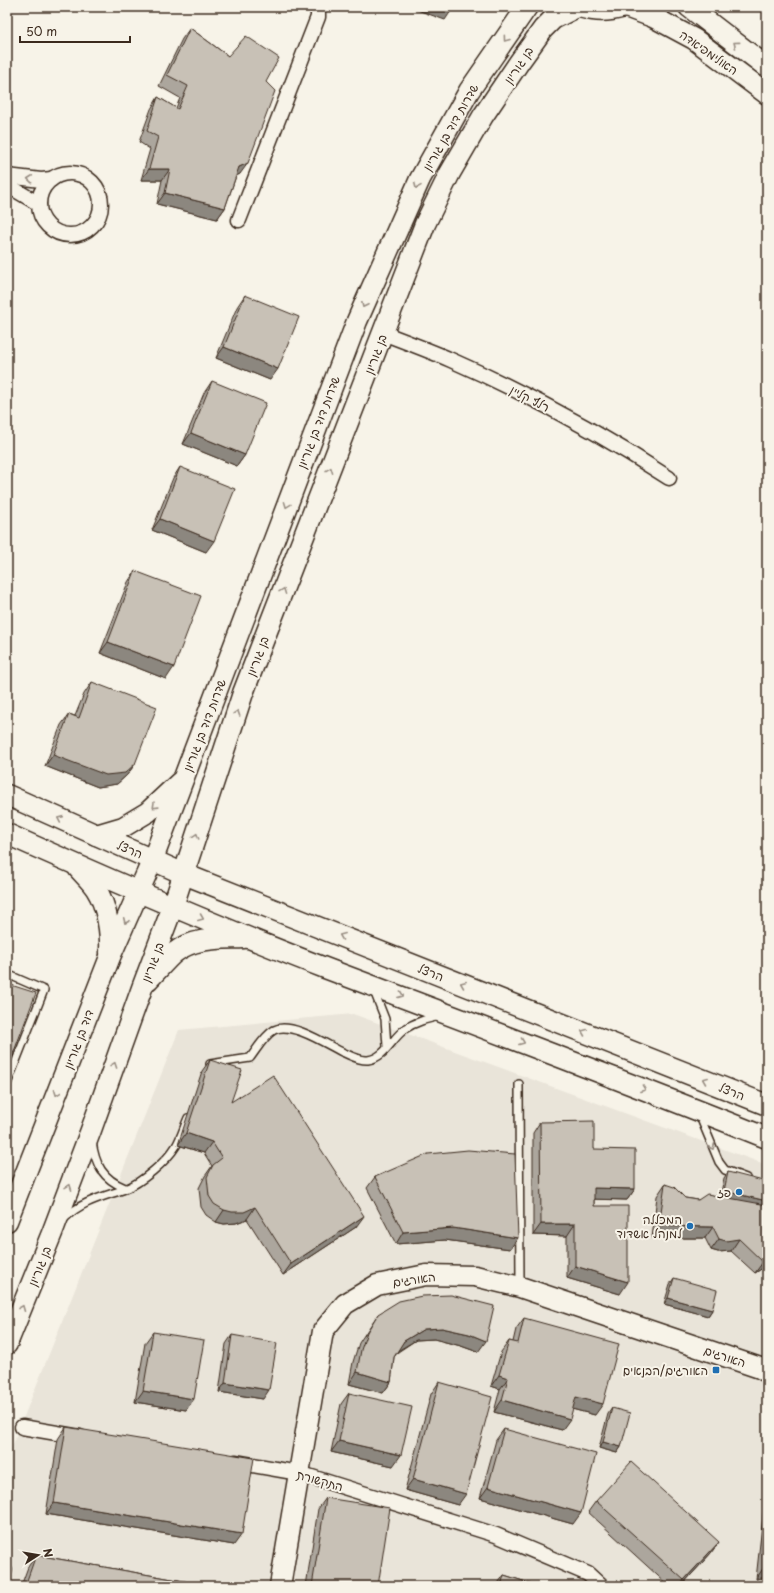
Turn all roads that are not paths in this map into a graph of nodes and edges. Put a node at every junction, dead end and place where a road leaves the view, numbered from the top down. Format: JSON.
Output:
{"nodes":[{"id":1,"x":318,"y":7,"type":"edge"},
{"id":2,"x":527,"y":7,"type":"edge"},
{"id":3,"x":578,"y":7,"type":"edge"},
{"id":4,"x":625,"y":7,"type":"edge"},
{"id":5,"x":689,"y":7,"type":"edge"},
{"id":6,"x":767,"y":68,"type":"edge"},
{"id":7,"x":767,"y":94,"type":"edge"},
{"id":8,"x":7,"y":176,"type":"edge"},
{"id":9,"x":52,"y":179,"type":"junction"},
{"id":10,"x":7,"y":185,"type":"edge"},
{"id":11,"x":39,"y":204,"type":"junction"},
{"id":12,"x":239,"y":220,"type":"dead end"},
{"id":13,"x":383,"y":333,"type":"junction"},
{"id":14,"x":669,"y":478,"type":"dead end"},
{"id":15,"x":184,"y":779,"type":"junction"},
{"id":16,"x":7,"y":795,"type":"edge"},
{"id":17,"x":7,"y":834,"type":"edge"},
{"id":18,"x":96,"y":834,"type":"junction"},
{"id":19,"x":153,"y":859,"type":"junction"},
{"id":20,"x":73,"y":864,"type":"junction"},
{"id":21,"x":184,"y":874,"type":"junction"},
{"id":22,"x":140,"y":891,"type":"junction"},
{"id":23,"x":173,"y":906,"type":"junction"},
{"id":24,"x":251,"y":938,"type":"junction"},
{"id":25,"x":110,"y":956,"type":"junction"},
{"id":26,"x":7,"y":974,"type":"edge"},
{"id":27,"x":372,"y":984,"type":"junction"},
{"id":28,"x":142,"y":988,"type":"junction"},
{"id":29,"x":447,"y":1013,"type":"junction"},
{"id":30,"x":388,"y":1046,"type":"junction"},
{"id":31,"x":206,"y":1071,"type":"edge"},
{"id":32,"x":7,"y":1084,"type":"edge"},
{"id":33,"x":519,"y":1084,"type":"dead end"},
{"id":34,"x":767,"y":1105,"type":"edge"},
{"id":35,"x":697,"y":1110,"type":"junction"},
{"id":36,"x":190,"y":1112,"type":"dead end"},
{"id":37,"x":91,"y":1130,"type":"junction"},
{"id":38,"x":767,"y":1138,"type":"edge"},
{"id":39,"x":753,"y":1180,"type":"edge"},
{"id":40,"x":125,"y":1188,"type":"junction"},
{"id":41,"x":7,"y":1221,"type":"edge"},
{"id":42,"x":52,"y":1233,"type":"junction"},
{"id":43,"x":520,"y":1288,"type":"junction"},
{"id":44,"x":7,"y":1344,"type":"edge"},
{"id":45,"x":767,"y":1372,"type":"edge"},
{"id":46,"x":22,"y":1427,"type":"dead end"},
{"id":47,"x":92,"y":1439,"type":"edge"},
{"id":48,"x":222,"y":1460,"type":"edge"},
{"id":49,"x":299,"y":1473,"type":"junction"},
{"id":50,"x":7,"y":1568,"type":"edge"},
{"id":51,"x":7,"y":1574,"type":"edge"},
{"id":52,"x":280,"y":1586,"type":"edge"},
{"id":53,"x":601,"y":1586,"type":"edge"}],
"edges":[{"from":1,"to":12,"type":"street"},
{"from":2,"to":15,"type":"main road","name":"שדרות דוד בן גוריון","one_way":true},
{"from":3,"to":4,"type":"main road"},
{"from":3,"to":13,"type":"main road","name":"בן גוריון"},
{"from":4,"to":7,"type":"main road","name":"האולימפיאדה"},
{"from":6,"to":5,"type":"main road","name":"האולימפיאדה","one_way":true},
{"from":9,"to":8,"type":"street","one_way":true},
{"from":9,"to":11,"type":"street"},
{"from":9,"to":11,"type":"street"},
{"from":10,"to":11,"type":"street"},
{"from":13,"to":14,"type":"street","name":"רלף קליין"},
{"from":21,"to":13,"type":"main road","name":"בן גוריון","one_way":true},
{"from":15,"to":18,"type":"main road","one_way":true},
{"from":15,"to":19,"type":"main road","name":"שדרות דוד בן גוריון"},
{"from":18,"to":16,"type":"main road","name":"הרצל","one_way":true},
{"from":17,"to":20,"type":"main road"},
{"from":18,"to":19,"type":"main road","name":"הרצל"},
{"from":19,"to":21,"type":"main road","name":"הרצל"},
{"from":19,"to":22,"type":"main road","name":"דוד בן גוריון"},
{"from":20,"to":22,"type":"main road"},
{"from":20,"to":25,"type":"main road"},
{"from":21,"to":23,"type":"main road","name":"בן גוריון"},
{"from":34,"to":21,"type":"main road","name":"הרצל","one_way":true},
{"from":22,"to":23,"type":"main road"},
{"from":22,"to":25,"type":"main road","name":"דוד בן גוריון","one_way":true},
{"from":23,"to":24,"type":"main road","one_way":true},
{"from":23,"to":28,"type":"main road","name":"בן גוריון"},
{"from":24,"to":27,"type":"main road"},
{"from":24,"to":28,"type":"main road"},
{"from":25,"to":41,"type":"main road","name":"דוד בן גוריון","one_way":true},
{"from":26,"to":32,"type":"lane"},
{"from":27,"to":29,"type":"main road","one_way":true},
{"from":27,"to":30,"type":"lane"},
{"from":37,"to":28,"type":"main road","name":"בן גוריון","one_way":true},
{"from":29,"to":30,"type":"lane"},
{"from":29,"to":35,"type":"main road","one_way":true},
{"from":30,"to":31,"type":"lane"},
{"from":33,"to":43,"type":"lane"},
{"from":35,"to":38,"type":"main road"},
{"from":35,"to":39,"type":"lane","one_way":true},
{"from":36,"to":40,"type":"lane"},
{"from":37,"to":40,"type":"lane"},
{"from":42,"to":37,"type":"main road","name":"בן גוריון","one_way":true},
{"from":40,"to":42,"type":"lane"},
{"from":44,"to":42,"type":"main road","name":"בן גוריון","one_way":true},
{"from":43,"to":45,"type":"main road","name":"האורגים"},
{"from":43,"to":49,"type":"main road","name":"האורגים"},
{"from":46,"to":47,"type":"street"},
{"from":48,"to":49,"type":"street","name":"התקשורת"},
{"from":49,"to":52,"type":"main road","name":"האורגים"},
{"from":49,"to":53,"type":"street","name":"התקשורת"},
{"from":50,"to":51,"type":"lane"}]}
